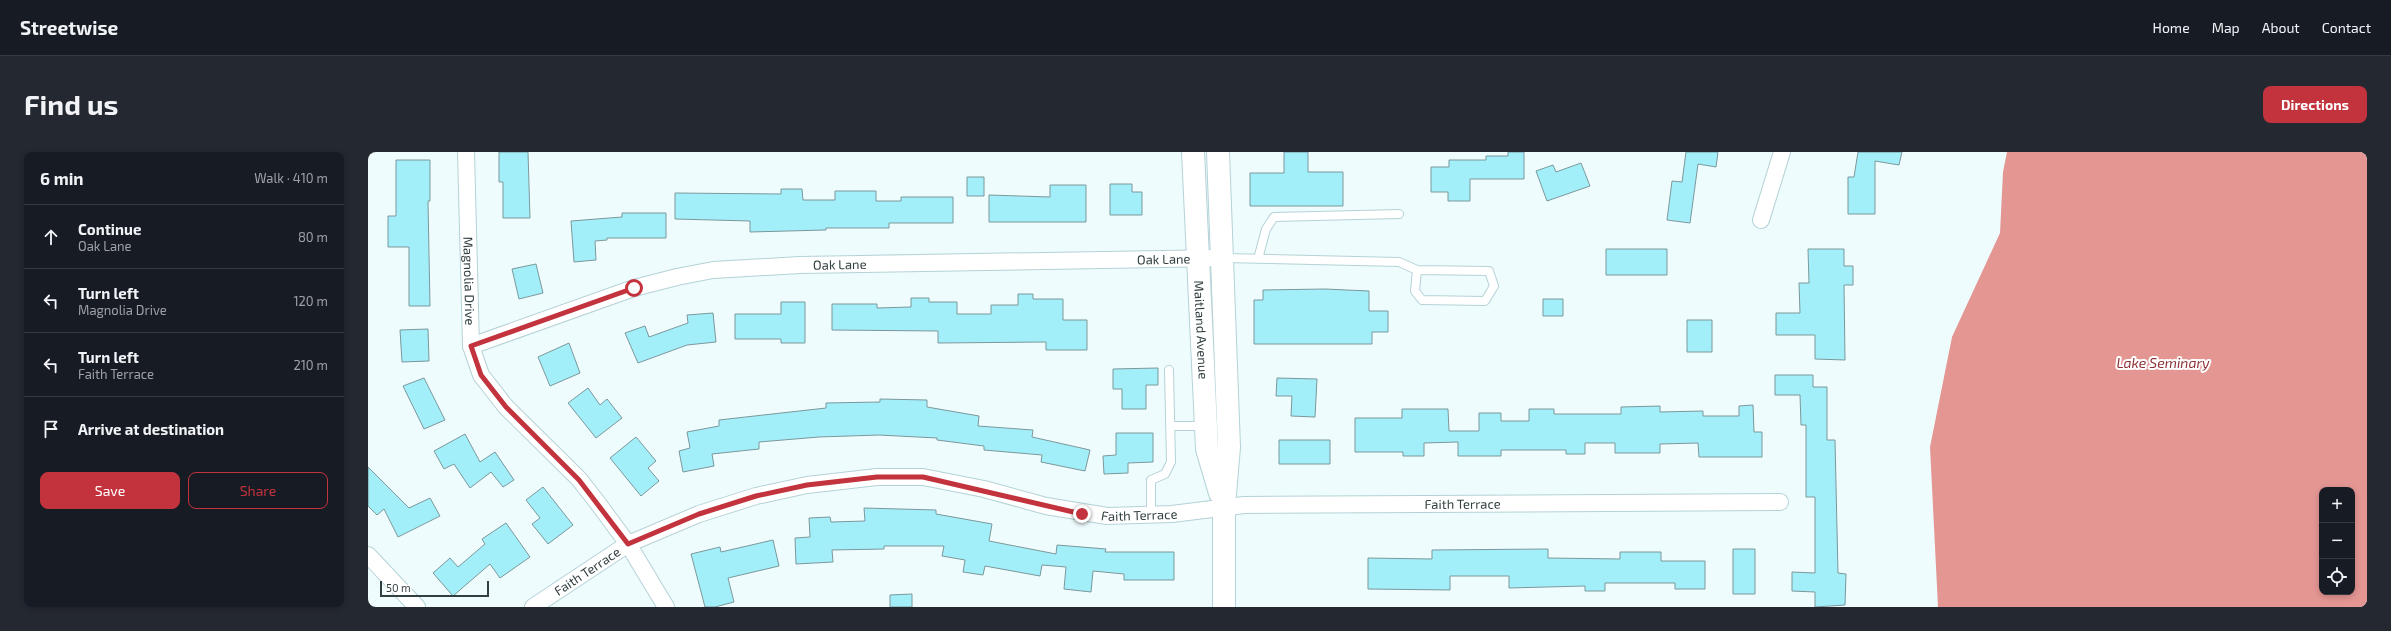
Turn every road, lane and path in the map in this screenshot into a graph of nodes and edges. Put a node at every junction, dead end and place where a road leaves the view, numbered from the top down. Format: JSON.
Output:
{"nodes":[{"id":1,"x":466,"y":152,"type":"edge"},
{"id":2,"x":1193,"y":152,"type":"edge"},
{"id":3,"x":1218,"y":152,"type":"edge"},
{"id":4,"x":1782,"y":152,"type":"edge"},
{"id":5,"x":1399,"y":214,"type":"dead end"},
{"id":6,"x":1761,"y":220,"type":"dead end"},
{"id":7,"x":1221,"y":258,"type":"junction"},
{"id":8,"x":1196,"y":259,"type":"junction"},
{"id":9,"x":1258,"y":259,"type":"junction"},
{"id":10,"x":1417,"y":270,"type":"junction"},
{"id":11,"x":471,"y":346,"type":"junction"},
{"id":12,"x":1169,"y":370,"type":"dead end"},
{"id":13,"x":1170,"y":426,"type":"junction"},
{"id":14,"x":1206,"y":426,"type":"junction"},
{"id":15,"x":1780,"y":502,"type":"dead end"},
{"id":16,"x":1224,"y":506,"type":"junction"},
{"id":17,"x":1151,"y":515,"type":"junction"},
{"id":18,"x":628,"y":544,"type":"junction"},
{"id":19,"x":368,"y":555,"type":"edge"},
{"id":20,"x":417,"y":607,"type":"edge"},
{"id":21,"x":533,"y":607,"type":"edge"},
{"id":22,"x":666,"y":607,"type":"edge"},
{"id":23,"x":1224,"y":607,"type":"edge"}],
"edges":[{"from":1,"to":11,"type":"street","name":"Magnolia Drive"},
{"from":2,"to":8,"type":"main road","name":"Maitland Avenue"},
{"from":3,"to":7,"type":"main road","name":"Maitland Avenue"},
{"from":4,"to":6,"type":"street"},
{"from":5,"to":9,"type":"lane"},
{"from":7,"to":8,"type":"street","name":"Oak Lane"},
{"from":7,"to":9,"type":"lane"},
{"from":7,"to":16,"type":"main road","name":"Maitland Avenue"},
{"from":8,"to":11,"type":"street","name":"Oak Lane"},
{"from":8,"to":14,"type":"main road","name":"Maitland Avenue"},
{"from":9,"to":10,"type":"lane"},
{"from":10,"to":10,"type":"lane"},
{"from":11,"to":18,"type":"street","name":"Magnolia Drive"},
{"from":12,"to":13,"type":"lane"},
{"from":13,"to":14,"type":"lane"},
{"from":13,"to":17,"type":"lane"},
{"from":14,"to":16,"type":"main road","name":"Maitland Avenue"},
{"from":15,"to":16,"type":"street","name":"Faith Terrace"},
{"from":16,"to":17,"type":"street","name":"Faith Terrace"},
{"from":16,"to":23,"type":"main road","name":"Maitland Avenue"},
{"from":17,"to":18,"type":"street","name":"Faith Terrace"},
{"from":18,"to":21,"type":"street","name":"Faith Terrace"},
{"from":18,"to":22,"type":"street","name":"Magnolia Drive"},
{"from":19,"to":20,"type":"street"}]}
